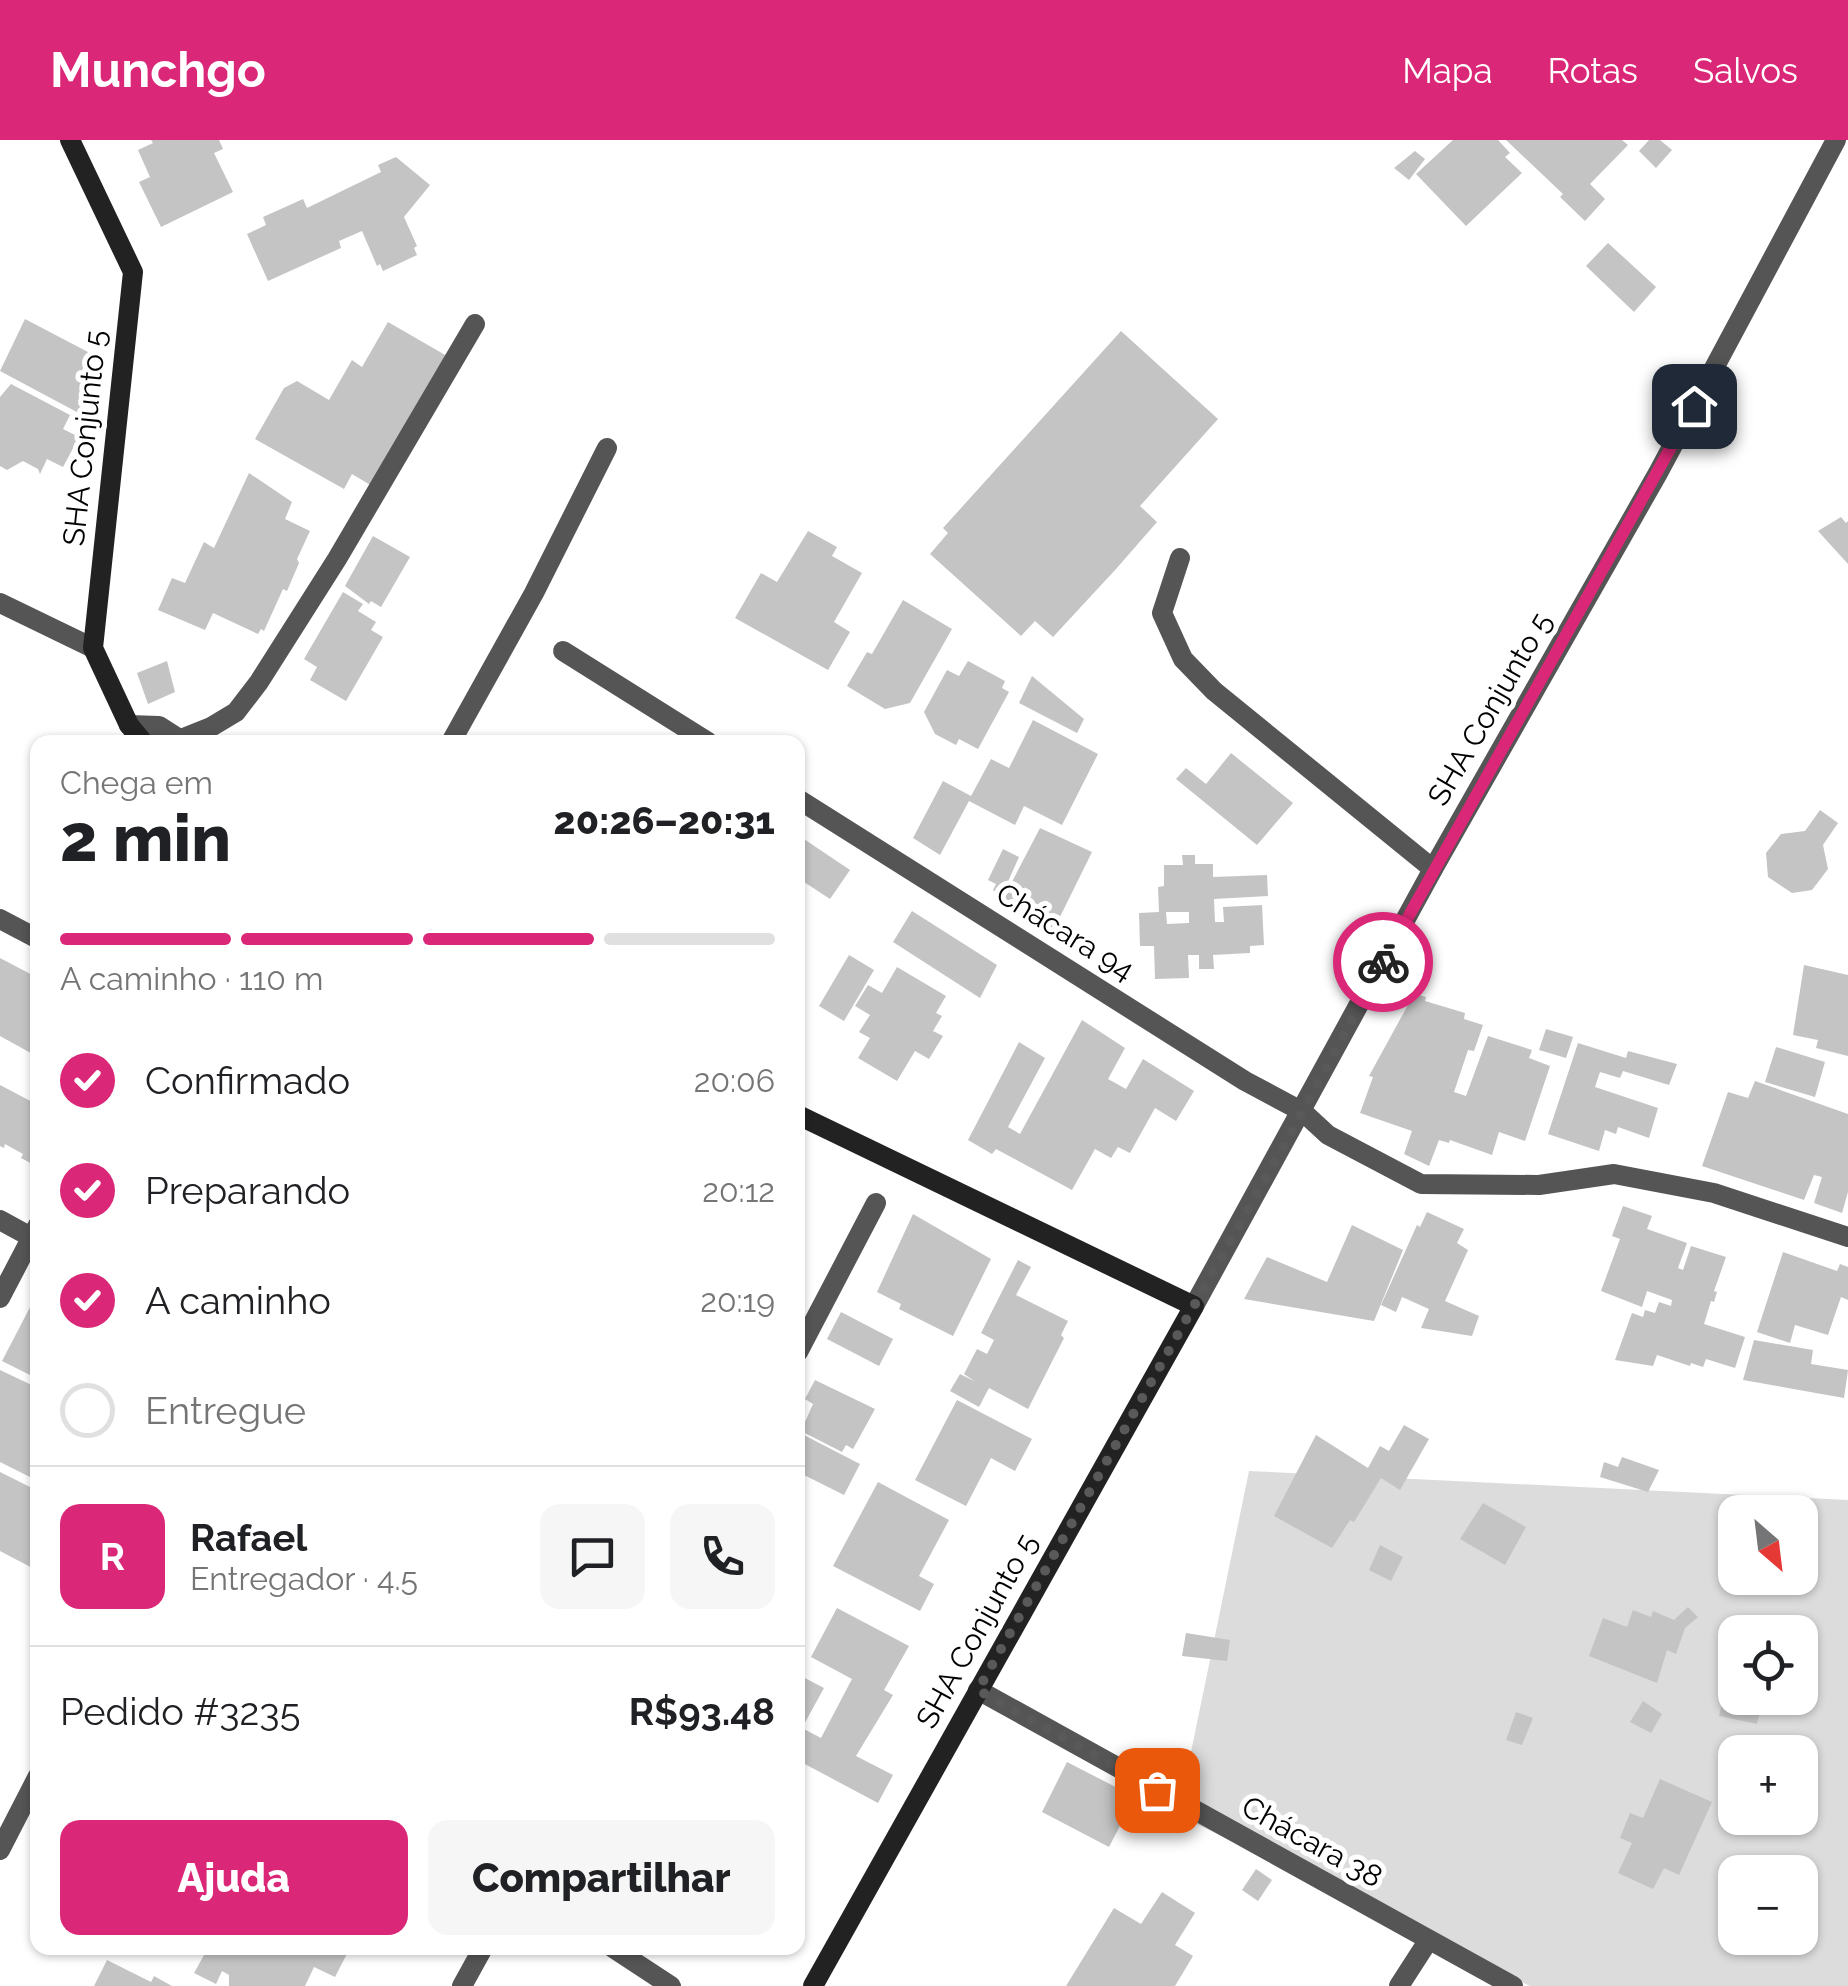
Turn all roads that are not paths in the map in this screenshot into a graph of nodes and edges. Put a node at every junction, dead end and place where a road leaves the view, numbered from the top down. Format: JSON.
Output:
{"nodes":[{"id":1,"x":70,"y":140,"type":"edge"},
{"id":2,"x":1836,"y":140,"type":"edge"},
{"id":3,"x":475,"y":324,"type":"dead end"},
{"id":4,"x":607,"y":448,"type":"dead end"},
{"id":5,"x":1180,"y":558,"type":"dead end"},
{"id":6,"x":0,"y":603,"type":"edge"},
{"id":7,"x":93,"y":648,"type":"junction"},
{"id":8,"x":564,"y":651,"type":"dead end"},
{"id":9,"x":129,"y":725,"type":"junction"},
{"id":10,"x":137,"y":735,"type":"edge"},
{"id":11,"x":173,"y":735,"type":"edge"},
{"id":12,"x":195,"y":735,"type":"edge"},
{"id":13,"x":455,"y":735,"type":"edge"},
{"id":14,"x":697,"y":735,"type":"edge"},
{"id":15,"x":805,"y":803,"type":"edge"},
{"id":16,"x":1433,"y":869,"type":"junction"},
{"id":17,"x":0,"y":919,"type":"edge"},
{"id":18,"x":30,"y":935,"type":"edge"},
{"id":19,"x":1303,"y":1112,"type":"junction"},
{"id":20,"x":805,"y":1118,"type":"edge"},
{"id":21,"x":876,"y":1203,"type":"dead end"},
{"id":22,"x":0,"y":1220,"type":"edge"},
{"id":23,"x":30,"y":1230,"type":"edge"},
{"id":24,"x":1848,"y":1238,"type":"edge"},
{"id":25,"x":30,"y":1239,"type":"edge"},
{"id":26,"x":0,"y":1298,"type":"edge"},
{"id":27,"x":1194,"y":1306,"type":"junction"},
{"id":28,"x":805,"y":1339,"type":"edge"},
{"id":29,"x":978,"y":1690,"type":"junction"},
{"id":30,"x":30,"y":1792,"type":"edge"},
{"id":31,"x":0,"y":1850,"type":"edge"},
{"id":32,"x":1428,"y":1941,"type":"junction"},
{"id":33,"x":479,"y":1955,"type":"edge"},
{"id":34,"x":624,"y":1955,"type":"edge"},
{"id":35,"x":462,"y":1986,"type":"edge"},
{"id":36,"x":670,"y":1986,"type":"edge"},
{"id":37,"x":813,"y":1986,"type":"edge"},
{"id":38,"x":1399,"y":1986,"type":"edge"},
{"id":39,"x":1514,"y":1986,"type":"edge"}],
"edges":[{"from":1,"to":7,"type":"street","name":"SHA Conjunto 5"},
{"from":2,"to":16,"type":"street","name":"SHA Conjunto 5"},
{"from":3,"to":12,"type":"street"},
{"from":4,"to":13,"type":"street"},
{"from":5,"to":16,"type":"street"},
{"from":6,"to":7,"type":"street"},
{"from":7,"to":9,"type":"street"},
{"from":8,"to":14,"type":"street"},
{"from":9,"to":10,"type":"street"},
{"from":9,"to":11,"type":"street"},
{"from":15,"to":19,"type":"street","name":"Chácara 94"},
{"from":16,"to":19,"type":"street","name":"SHA Conjunto 5"},
{"from":17,"to":18,"type":"street"},
{"from":19,"to":24,"type":"street","name":"Chácara 94"},
{"from":19,"to":27,"type":"street","name":"SHA Conjunto 5"},
{"from":20,"to":27,"type":"street"},
{"from":21,"to":28,"type":"street"},
{"from":22,"to":23,"type":"street"},
{"from":25,"to":26,"type":"street"},
{"from":27,"to":29,"type":"street","name":"SHA Conjunto 5"},
{"from":29,"to":32,"type":"street","name":"Chácara 38"},
{"from":29,"to":37,"type":"street","name":"SHA Conjunto 5"},
{"from":30,"to":31,"type":"street"},
{"from":32,"to":38,"type":"street"},
{"from":32,"to":39,"type":"street","name":"Chácara 38"},
{"from":33,"to":35,"type":"street"},
{"from":34,"to":36,"type":"street"}]}
